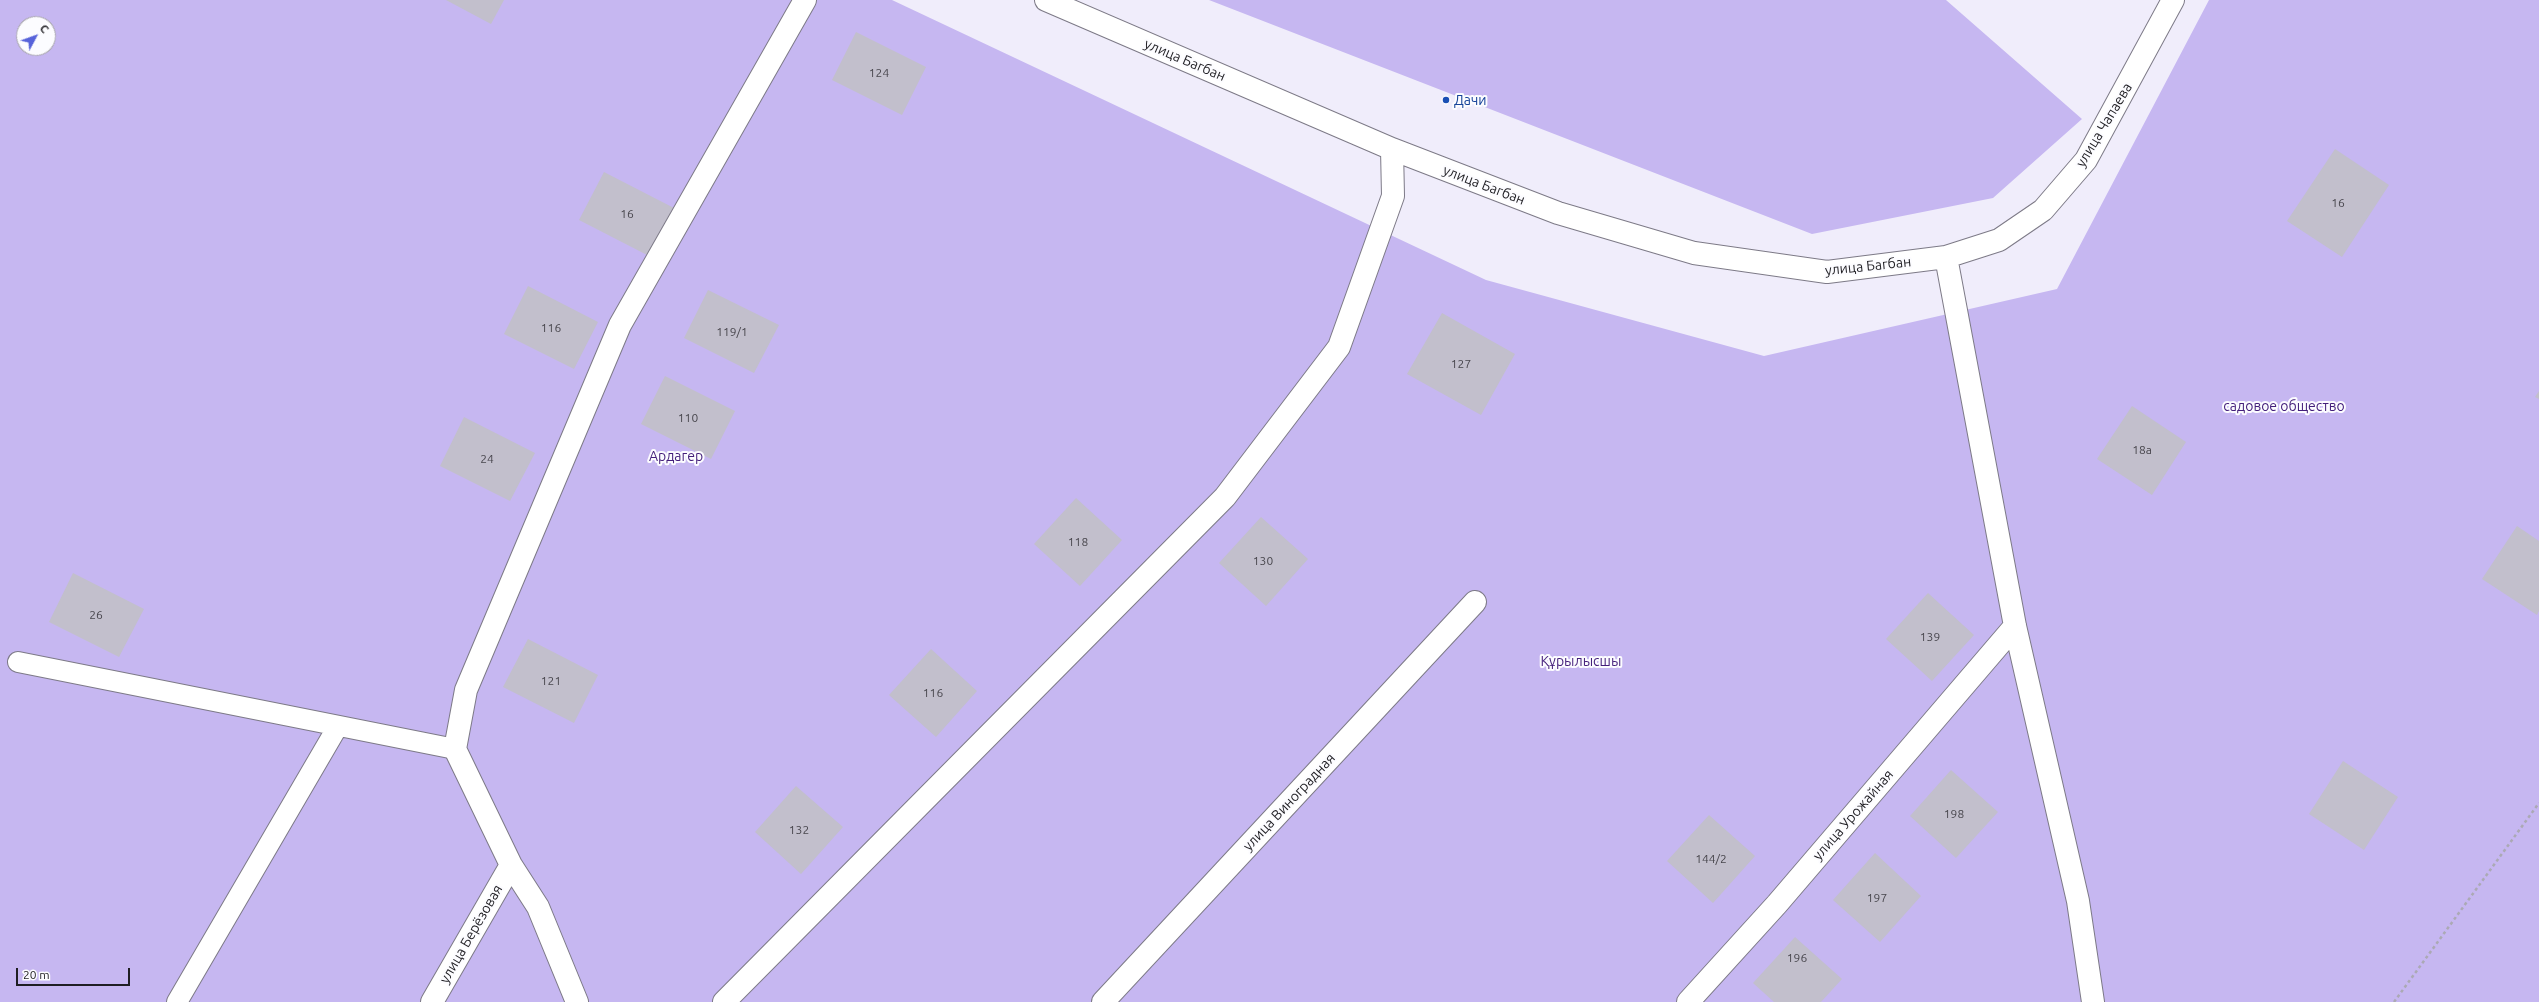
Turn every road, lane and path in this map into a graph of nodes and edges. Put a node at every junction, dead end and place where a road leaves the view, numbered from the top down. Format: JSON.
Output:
{"nodes":[{"id":1,"x":805,"y":0,"type":"edge"},
{"id":2,"x":1046,"y":0,"type":"edge"},
{"id":3,"x":2173,"y":0,"type":"edge"},
{"id":4,"x":1392,"y":149,"type":"junction"},
{"id":5,"x":1946,"y":257,"type":"junction"},
{"id":6,"x":1475,"y":602,"type":"dead end"},
{"id":7,"x":2016,"y":626,"type":"junction"},
{"id":8,"x":18,"y":662,"type":"dead end"},
{"id":9,"x":338,"y":726,"type":"junction"},
{"id":10,"x":455,"y":749,"type":"junction"},
{"id":11,"x":2539,"y":803,"type":"edge"},
{"id":12,"x":511,"y":865,"type":"junction"},
{"id":13,"x":177,"y":1002,"type":"edge"},
{"id":14,"x":432,"y":1002,"type":"edge"},
{"id":15,"x":577,"y":1002,"type":"edge"},
{"id":16,"x":724,"y":1002,"type":"edge"},
{"id":17,"x":1103,"y":1002,"type":"edge"},
{"id":18,"x":1688,"y":1002,"type":"edge"},
{"id":19,"x":2093,"y":1002,"type":"edge"},
{"id":20,"x":2394,"y":1002,"type":"edge"}],
"edges":[{"from":1,"to":10,"type":"street"},
{"from":2,"to":4,"type":"street","name":"улица Багбан"},
{"from":3,"to":5,"type":"street","name":"улица Чапаева"},
{"from":4,"to":5,"type":"street","name":"улица Багбан"},
{"from":4,"to":16,"type":"street"},
{"from":5,"to":7,"type":"street"},
{"from":6,"to":17,"type":"street","name":"улица Виноградная"},
{"from":7,"to":18,"type":"street","name":"улица Урожайная"},
{"from":7,"to":19,"type":"street"},
{"from":8,"to":9,"type":"lane"},
{"from":9,"to":10,"type":"lane"},
{"from":9,"to":13,"type":"lane"},
{"from":10,"to":12,"type":"street"},
{"from":11,"to":20,"type":"path"},
{"from":12,"to":14,"type":"street","name":"улица Берёзовая"},
{"from":12,"to":15,"type":"street"}]}
